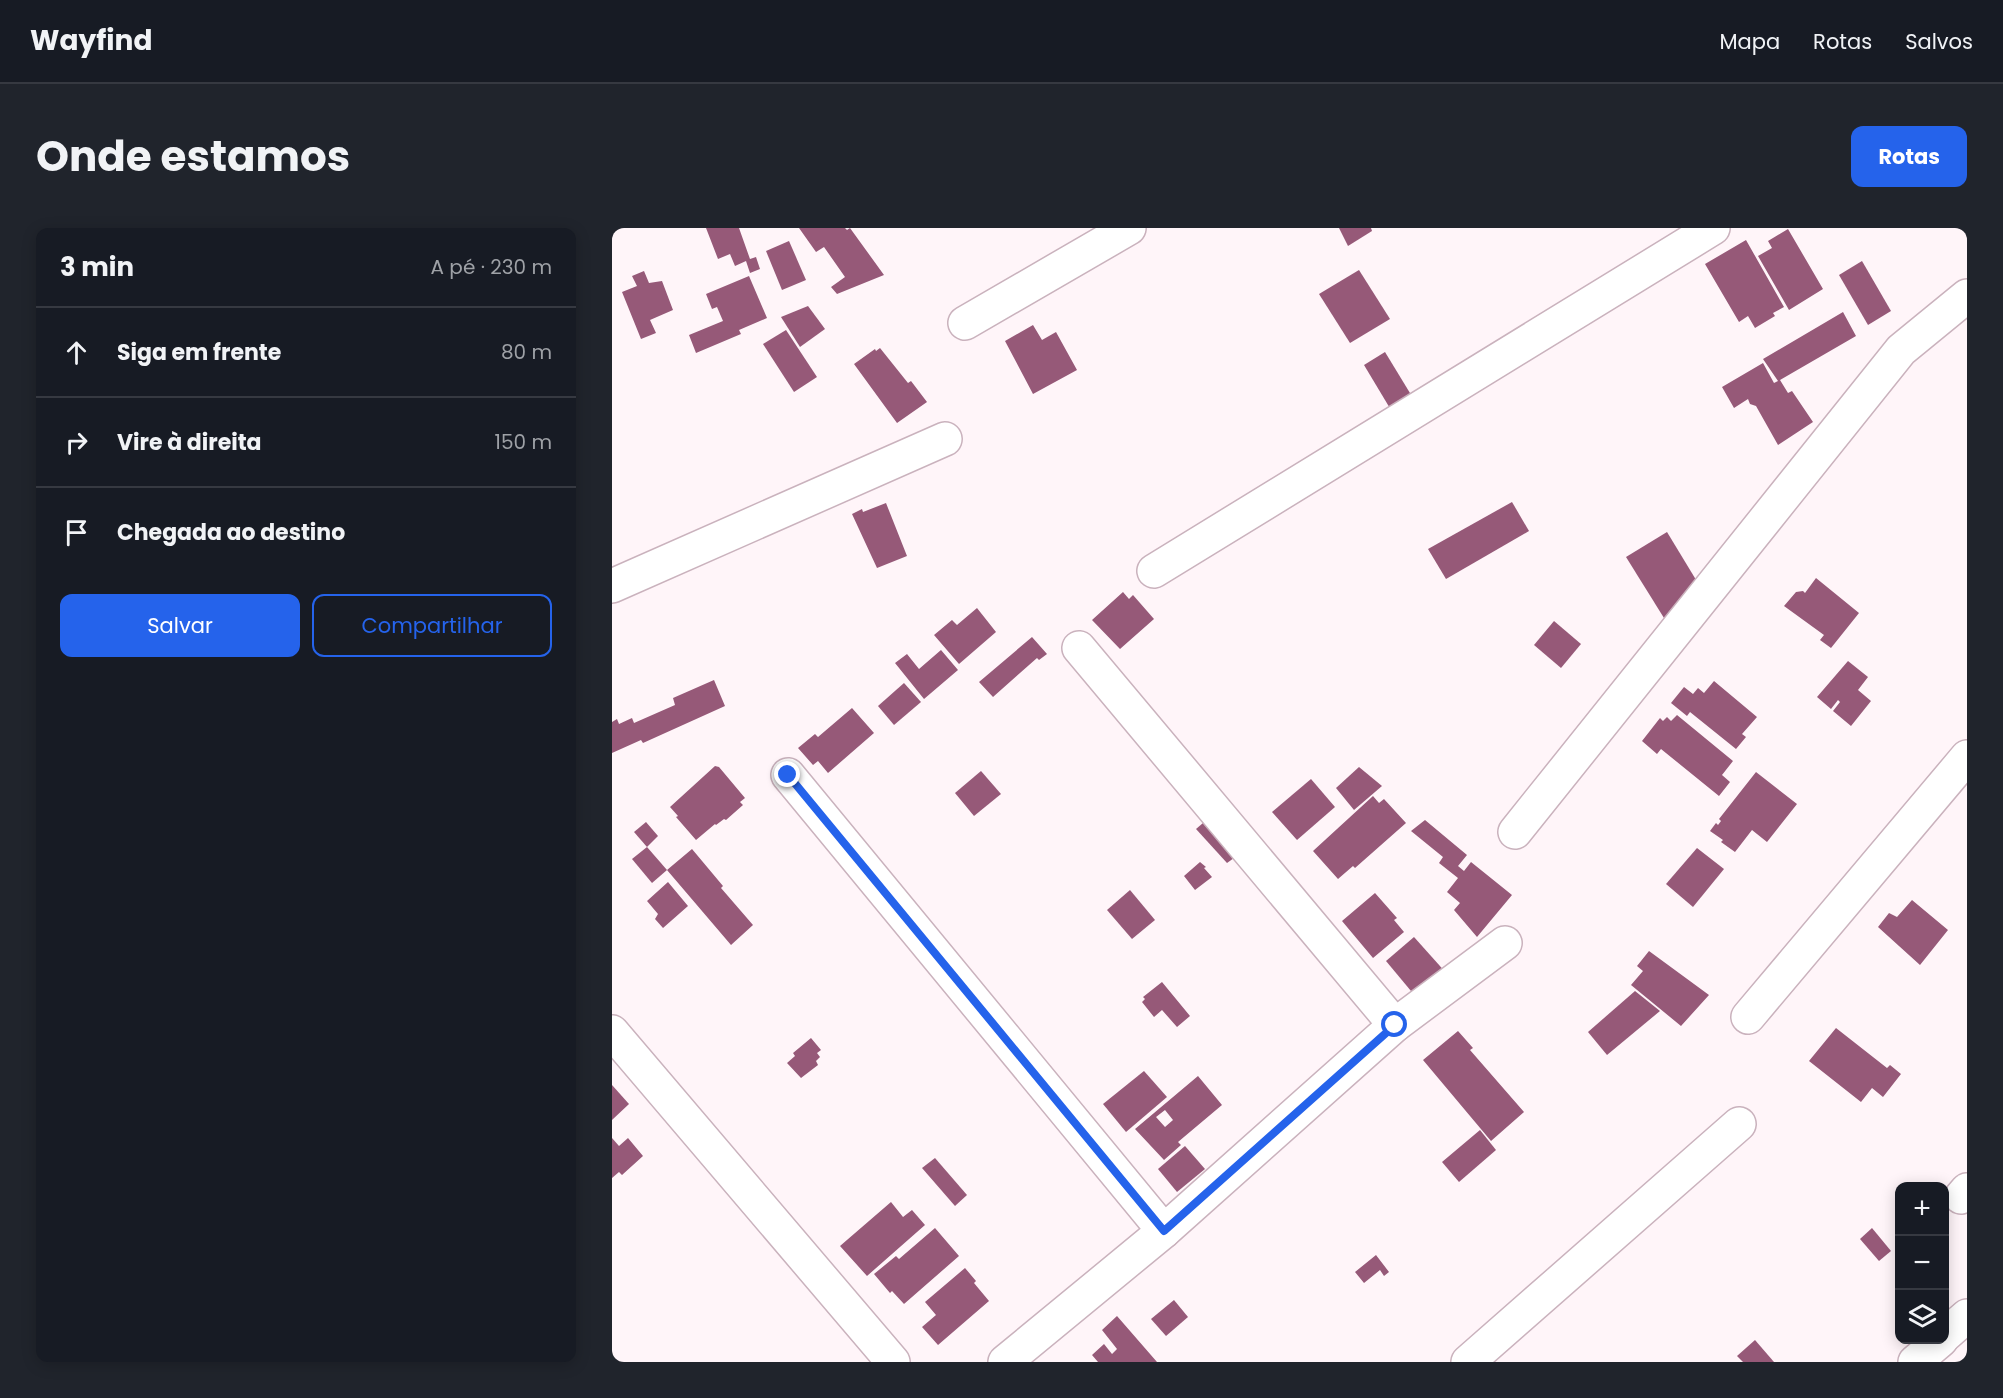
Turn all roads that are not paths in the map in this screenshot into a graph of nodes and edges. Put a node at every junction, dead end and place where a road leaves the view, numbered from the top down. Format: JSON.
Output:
{"nodes":[{"id":1,"x":1129,"y":228,"type":"edge"},
{"id":2,"x":1713,"y":228,"type":"edge"},
{"id":3,"x":1679,"y":237,"type":"edge"},
{"id":4,"x":1967,"y":296,"type":"edge"},
{"id":5,"x":965,"y":323,"type":"dead end"},
{"id":6,"x":945,"y":439,"type":"dead end"},
{"id":7,"x":1154,"y":571,"type":"dead end"},
{"id":8,"x":612,"y":586,"type":"edge"},
{"id":9,"x":1079,"y":648,"type":"dead end"},
{"id":10,"x":1967,"y":757,"type":"edge"},
{"id":11,"x":788,"y":775,"type":"dead end"},
{"id":12,"x":1515,"y":832,"type":"dead end"},
{"id":13,"x":1505,"y":943,"type":"dead end"},
{"id":14,"x":1748,"y":1017,"type":"dead end"},
{"id":15,"x":1395,"y":1025,"type":"junction"},
{"id":16,"x":612,"y":1032,"type":"edge"},
{"id":17,"x":1739,"y":1124,"type":"dead end"},
{"id":18,"x":1164,"y":1231,"type":"junction"},
{"id":19,"x":1967,"y":1316,"type":"edge"},
{"id":20,"x":1949,"y":1332,"type":"edge"},
{"id":21,"x":1936,"y":1344,"type":"edge"},
{"id":22,"x":893,"y":1362,"type":"edge"},
{"id":23,"x":1005,"y":1362,"type":"edge"},
{"id":24,"x":1468,"y":1362,"type":"edge"},
{"id":25,"x":1915,"y":1362,"type":"edge"}],
"edges":[{"from":1,"to":5,"type":"street"},
{"from":2,"to":3,"type":"street"},
{"from":3,"to":7,"type":"street"},
{"from":4,"to":12,"type":"street"},
{"from":6,"to":8,"type":"street"},
{"from":9,"to":15,"type":"street"},
{"from":10,"to":14,"type":"street"},
{"from":11,"to":18,"type":"street"},
{"from":13,"to":15,"type":"street"},
{"from":15,"to":18,"type":"street"},
{"from":16,"to":22,"type":"street"},
{"from":17,"to":24,"type":"street"},
{"from":18,"to":23,"type":"street"},
{"from":19,"to":20,"type":"street"},
{"from":21,"to":25,"type":"street"}]}
